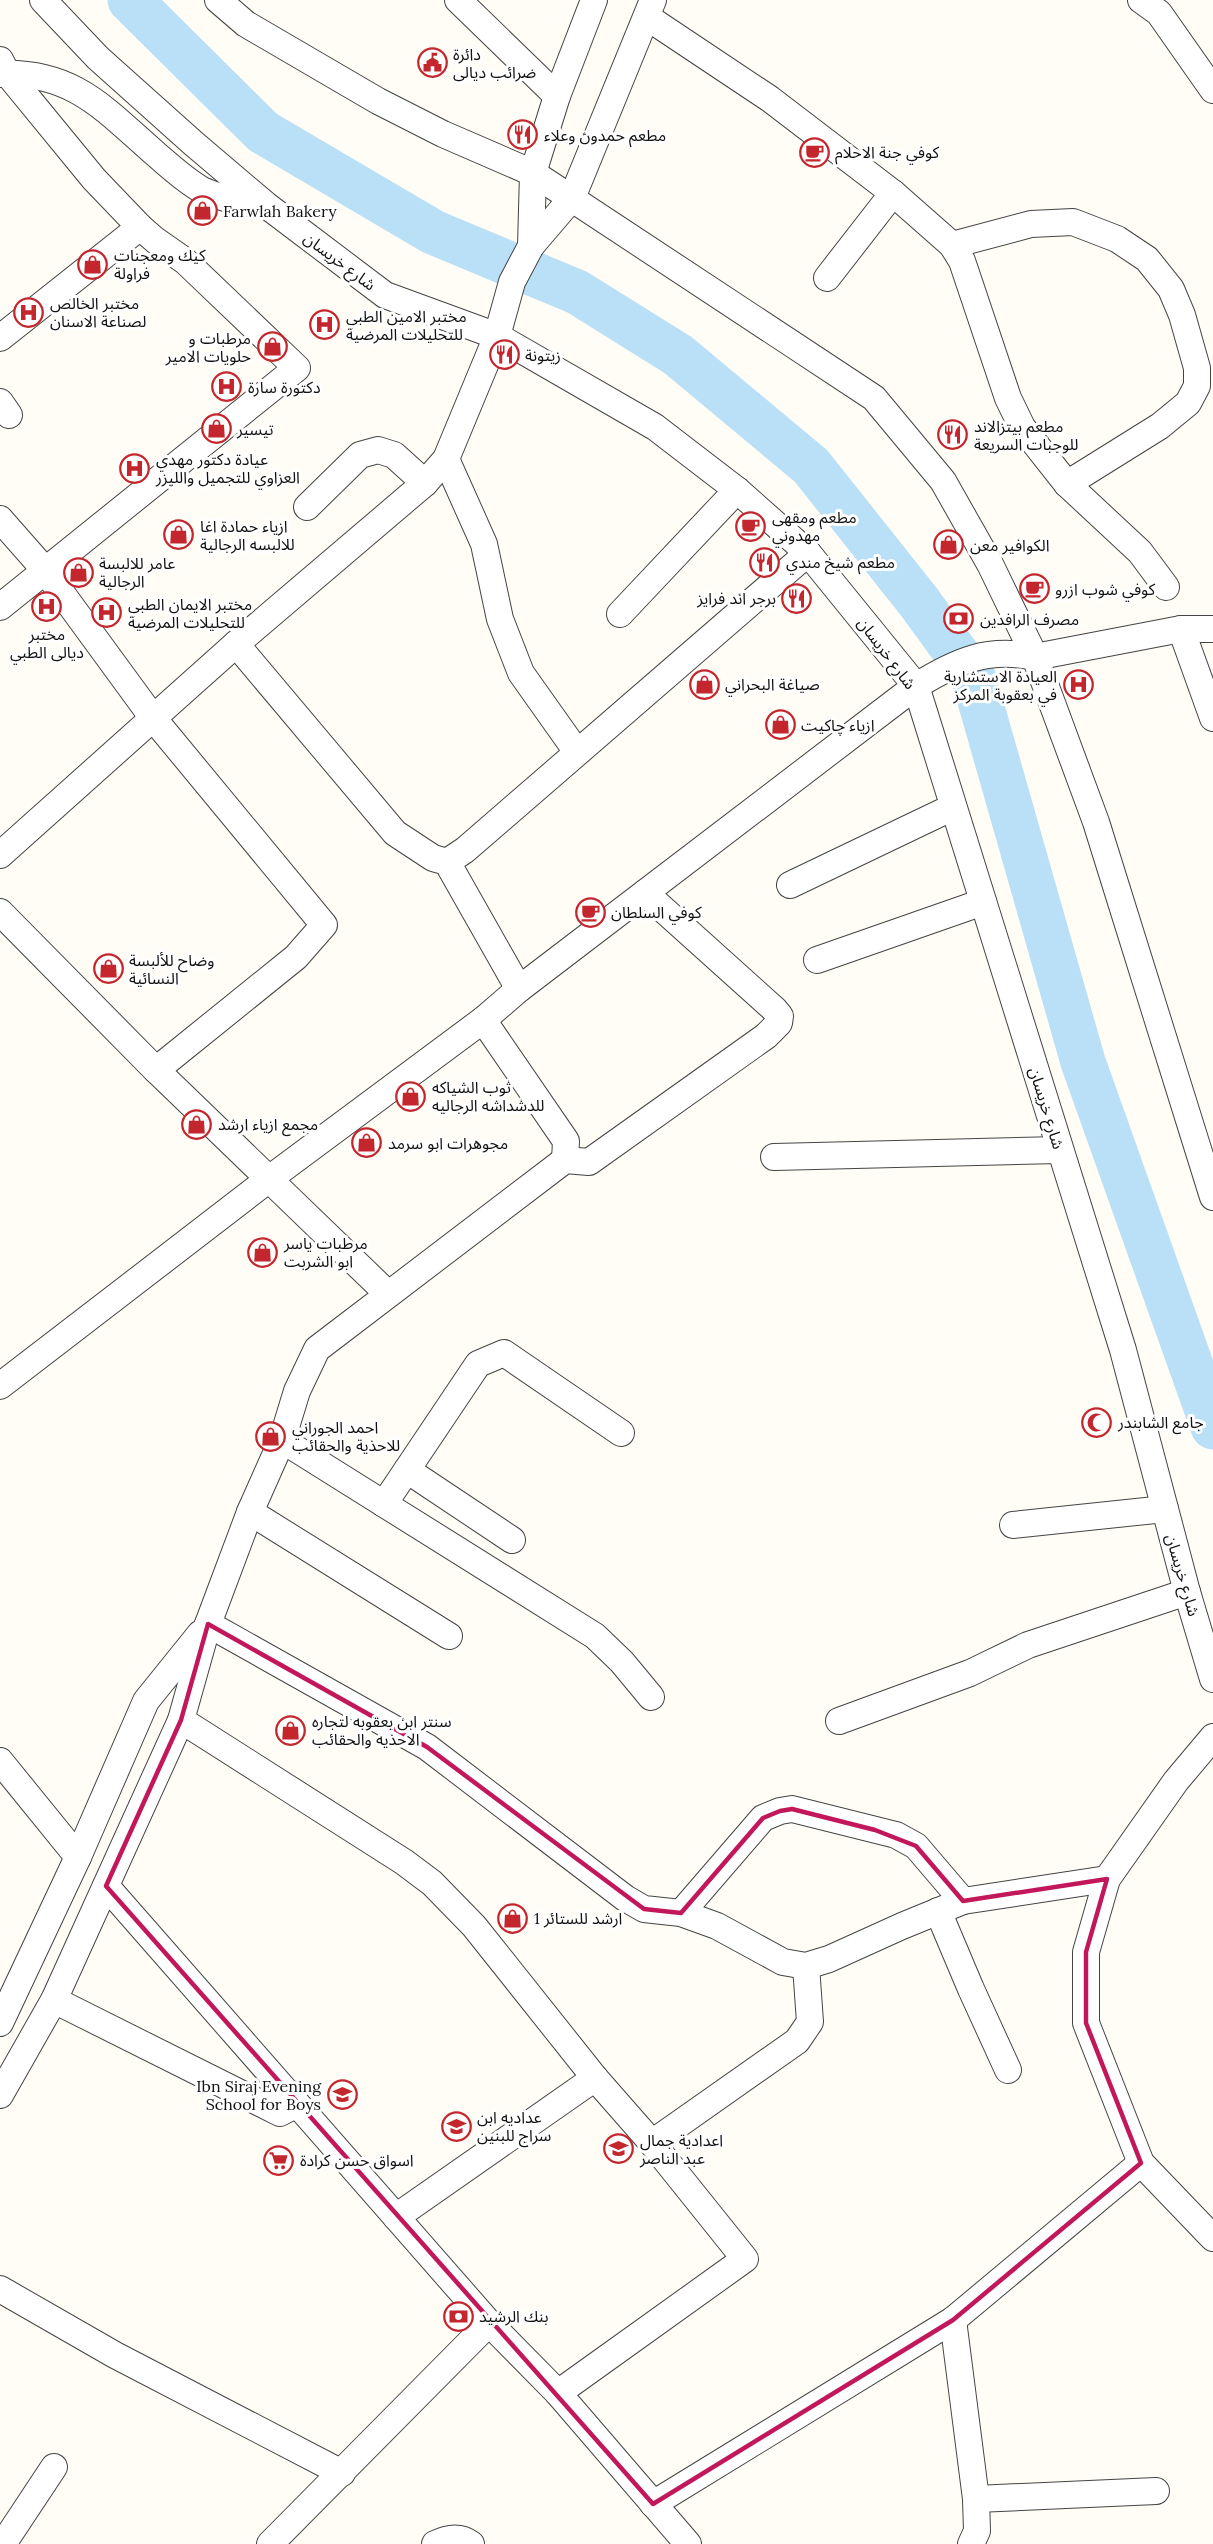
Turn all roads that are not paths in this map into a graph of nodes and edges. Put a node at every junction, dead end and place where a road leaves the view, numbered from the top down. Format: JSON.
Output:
{"nodes":[{"id":1,"x":43,"y":0,"type":"edge"},
{"id":2,"x":218,"y":0,"type":"edge"},
{"id":3,"x":458,"y":0,"type":"edge"},
{"id":4,"x":594,"y":0,"type":"edge"},
{"id":5,"x":1141,"y":0,"type":"edge"},
{"id":6,"x":650,"y":9,"type":"edge"},
{"id":7,"x":2,"y":69,"type":"edge"},
{"id":8,"x":1213,"y":90,"type":"edge"},
{"id":9,"x":556,"y":96,"type":"junction"},
{"id":10,"x":532,"y":173,"type":"junction"},
{"id":11,"x":893,"y":193,"type":"junction"},
{"id":12,"x":572,"y":198,"type":"junction"},
{"id":13,"x":266,"y":205,"type":"junction"},
{"id":14,"x":140,"y":226,"type":"junction"},
{"id":15,"x":952,"y":245,"type":"junction"},
{"id":16,"x":531,"y":246,"type":"junction"},
{"id":17,"x":827,"y":278,"type":"dead end"},
{"id":18,"x":497,"y":336,"type":"junction"},
{"id":19,"x":0,"y":338,"type":"edge"},
{"id":20,"x":446,"y":459,"type":"junction"},
{"id":21,"x":425,"y":483,"type":"junction"},
{"id":22,"x":1067,"y":484,"type":"junction"},
{"id":23,"x":736,"y":490,"type":"junction"},
{"id":24,"x":307,"y":507,"type":"dead end"},
{"id":25,"x":0,"y":519,"type":"edge"},
{"id":26,"x":808,"y":553,"type":"junction"},
{"id":27,"x":44,"y":569,"type":"junction"},
{"id":28,"x":1166,"y":587,"type":"dead end"},
{"id":29,"x":0,"y":607,"type":"edge"},
{"id":30,"x":620,"y":614,"type":"dead end"},
{"id":31,"x":1181,"y":629,"type":"junction"},
{"id":32,"x":1213,"y":629,"type":"edge"},
{"id":33,"x":237,"y":644,"type":"junction"},
{"id":34,"x":1035,"y":657,"type":"junction"},
{"id":35,"x":916,"y":686,"type":"junction"},
{"id":36,"x":153,"y":718,"type":"junction"},
{"id":37,"x":1213,"y":718,"type":"edge"},
{"id":38,"x":577,"y":752,"type":"junction"},
{"id":39,"x":953,"y":807,"type":"junction"},
{"id":40,"x":0,"y":855,"type":"edge"},
{"id":41,"x":447,"y":862,"type":"junction"},
{"id":42,"x":790,"y":885,"type":"dead end"},
{"id":43,"x":645,"y":893,"type":"junction"},
{"id":44,"x":983,"y":902,"type":"junction"},
{"id":45,"x":0,"y":912,"type":"edge"},
{"id":46,"x":817,"y":960,"type":"dead end"},
{"id":47,"x":519,"y":989,"type":"junction"},
{"id":48,"x":483,"y":1020,"type":"junction"},
{"id":49,"x":156,"y":1070,"type":"junction"},
{"id":50,"x":1060,"y":1150,"type":"junction"},
{"id":51,"x":774,"y":1157,"type":"dead end"},
{"id":52,"x":566,"y":1160,"type":"junction"},
{"id":53,"x":269,"y":1179,"type":"junction"},
{"id":54,"x":1213,"y":1197,"type":"edge"},
{"id":55,"x":388,"y":1294,"type":"junction"},
{"id":56,"x":0,"y":1386,"type":"edge"},
{"id":57,"x":621,"y":1432,"type":"dead end"},
{"id":58,"x":282,"y":1440,"type":"junction"},
{"id":59,"x":407,"y":1470,"type":"junction"},
{"id":60,"x":384,"y":1504,"type":"junction"},
{"id":61,"x":1165,"y":1509,"type":"junction"},
{"id":62,"x":250,"y":1512,"type":"junction"},
{"id":63,"x":1012,"y":1525,"type":"dead end"},
{"id":64,"x":512,"y":1540,"type":"dead end"},
{"id":65,"x":1187,"y":1592,"type":"junction"},
{"id":66,"x":208,"y":1624,"type":"junction"},
{"id":67,"x":449,"y":1636,"type":"dead end"},
{"id":68,"x":1213,"y":1679,"type":"edge"},
{"id":69,"x":651,"y":1697,"type":"dead end"},
{"id":70,"x":181,"y":1720,"type":"junction"},
{"id":71,"x":839,"y":1721,"type":"dead end"},
{"id":72,"x":1213,"y":1737,"type":"edge"},
{"id":73,"x":0,"y":1761,"type":"edge"},
{"id":74,"x":78,"y":1857,"type":"junction"},
{"id":75,"x":1107,"y":1879,"type":"junction"},
{"id":76,"x":106,"y":1886,"type":"junction"},
{"id":77,"x":963,"y":1901,"type":"junction"},
{"id":78,"x":938,"y":1911,"type":"junction"},
{"id":79,"x":681,"y":1913,"type":"junction"},
{"id":80,"x":806,"y":1966,"type":"junction"},
{"id":81,"x":54,"y":2000,"type":"junction"},
{"id":82,"x":0,"y":2023,"type":"edge"},
{"id":83,"x":1008,"y":2070,"type":"dead end"},
{"id":84,"x":595,"y":2078,"type":"junction"},
{"id":85,"x":0,"y":2095,"type":"edge"},
{"id":86,"x":297,"y":2104,"type":"junction"},
{"id":87,"x":652,"y":2143,"type":"junction"},
{"id":88,"x":1141,"y":2163,"type":"junction"},
{"id":89,"x":396,"y":2217,"type":"junction"},
{"id":90,"x":1213,"y":2238,"type":"edge"},
{"id":91,"x":0,"y":2289,"type":"edge"},
{"id":92,"x":953,"y":2320,"type":"junction"},
{"id":93,"x":489,"y":2323,"type":"junction"},
{"id":94,"x":558,"y":2393,"type":"junction"},
{"id":95,"x":54,"y":2467,"type":"dead end"},
{"id":96,"x":342,"y":2473,"type":"junction"},
{"id":97,"x":1156,"y":2491,"type":"dead end"},
{"id":98,"x":976,"y":2499,"type":"junction"},
{"id":99,"x":653,"y":2504,"type":"junction"},
{"id":100,"x":3,"y":2544,"type":"edge"},
{"id":101,"x":270,"y":2544,"type":"edge"},
{"id":102,"x":435,"y":2544,"type":"edge"},
{"id":103,"x":471,"y":2544,"type":"edge"},
{"id":104,"x":688,"y":2544,"type":"edge"},
{"id":105,"x":971,"y":2544,"type":"edge"}],
"edges":[{"from":1,"to":13,"type":"street","name":"شارع خريسان"},
{"from":2,"to":10,"type":"street"},
{"from":3,"to":9,"type":"street"},
{"from":4,"to":9,"type":"street"},
{"from":5,"to":8,"type":"street"},
{"from":6,"to":11,"type":"street"},
{"from":6,"to":12,"type":"street"},
{"from":7,"to":13,"type":"street"},
{"from":7,"to":14,"type":"street"},
{"from":9,"to":10,"type":"street"},
{"from":10,"to":12,"type":"street"},
{"from":10,"to":16,"type":"street"},
{"from":11,"to":15,"type":"street"},
{"from":11,"to":17,"type":"street"},
{"from":12,"to":16,"type":"street"},
{"from":12,"to":34,"type":"street"},
{"from":13,"to":18,"type":"street","name":"شارع خريسان"},
{"from":14,"to":19,"type":"street"},
{"from":14,"to":27,"type":"street"},
{"from":15,"to":22,"type":"street"},
{"from":15,"to":22,"type":"street"},
{"from":16,"to":18,"type":"street"},
{"from":18,"to":20,"type":"street"},
{"from":18,"to":23,"type":"street","name":"شارع خريسان"},
{"from":20,"to":21,"type":"street"},
{"from":20,"to":38,"type":"street"},
{"from":21,"to":24,"type":"street"},
{"from":21,"to":33,"type":"street"},
{"from":22,"to":28,"type":"street"},
{"from":23,"to":26,"type":"street","name":"شارع خريسان"},
{"from":23,"to":30,"type":"street"},
{"from":25,"to":27,"type":"street"},
{"from":26,"to":35,"type":"street","name":"شارع خريسان"},
{"from":26,"to":38,"type":"street"},
{"from":27,"to":29,"type":"street"},
{"from":27,"to":36,"type":"street"},
{"from":31,"to":32,"type":"street"},
{"from":31,"to":34,"type":"street"},
{"from":31,"to":37,"type":"street"},
{"from":33,"to":36,"type":"street"},
{"from":33,"to":41,"type":"street"},
{"from":34,"to":35,"type":"street"},
{"from":34,"to":54,"type":"street"},
{"from":35,"to":39,"type":"street","name":"شارع خريسان"},
{"from":35,"to":43,"type":"street"},
{"from":36,"to":40,"type":"street"},
{"from":36,"to":49,"type":"street"},
{"from":38,"to":41,"type":"street"},
{"from":39,"to":42,"type":"street"},
{"from":39,"to":44,"type":"street","name":"شارع خريسان"},
{"from":41,"to":47,"type":"street"},
{"from":43,"to":47,"type":"street"},
{"from":43,"to":52,"type":"street"},
{"from":44,"to":46,"type":"street"},
{"from":44,"to":50,"type":"street","name":"شارع خريسان"},
{"from":45,"to":49,"type":"street"},
{"from":47,"to":48,"type":"street"},
{"from":48,"to":52,"type":"street"},
{"from":48,"to":53,"type":"street"},
{"from":49,"to":53,"type":"street"},
{"from":50,"to":51,"type":"street"},
{"from":50,"to":61,"type":"street","name":"شارع خريسان"},
{"from":52,"to":55,"type":"street"},
{"from":53,"to":55,"type":"street"},
{"from":53,"to":56,"type":"street"},
{"from":55,"to":58,"type":"street"},
{"from":57,"to":59,"type":"street"},
{"from":58,"to":60,"type":"street"},
{"from":58,"to":62,"type":"street"},
{"from":59,"to":60,"type":"street"},
{"from":59,"to":64,"type":"street"},
{"from":60,"to":69,"type":"street"},
{"from":61,"to":63,"type":"street"},
{"from":61,"to":65,"type":"street","name":"شارع خريسان"},
{"from":62,"to":66,"type":"street"},
{"from":62,"to":67,"type":"street"},
{"from":65,"to":68,"type":"street","name":"شارع خريسان"},
{"from":65,"to":71,"type":"street"},
{"from":66,"to":70,"type":"street"},
{"from":66,"to":74,"type":"street"},
{"from":66,"to":79,"type":"street"},
{"from":70,"to":76,"type":"street"},
{"from":70,"to":84,"type":"street"},
{"from":72,"to":75,"type":"street"},
{"from":73,"to":74,"type":"street"},
{"from":74,"to":82,"type":"street"},
{"from":75,"to":77,"type":"street"},
{"from":75,"to":88,"type":"street"},
{"from":76,"to":81,"type":"street"},
{"from":76,"to":86,"type":"street"},
{"from":77,"to":78,"type":"street"},
{"from":77,"to":79,"type":"street"},
{"from":78,"to":80,"type":"street"},
{"from":78,"to":83,"type":"street"},
{"from":79,"to":80,"type":"street"},
{"from":80,"to":87,"type":"street"},
{"from":81,"to":85,"type":"street"},
{"from":81,"to":86,"type":"street"},
{"from":84,"to":87,"type":"street"},
{"from":84,"to":89,"type":"street"},
{"from":86,"to":89,"type":"street"},
{"from":87,"to":94,"type":"street"},
{"from":88,"to":90,"type":"street"},
{"from":88,"to":92,"type":"street"},
{"from":89,"to":93,"type":"street"},
{"from":91,"to":96,"type":"street"},
{"from":92,"to":98,"type":"street"},
{"from":92,"to":99,"type":"street"},
{"from":93,"to":94,"type":"street"},
{"from":93,"to":96,"type":"street"},
{"from":94,"to":99,"type":"street"},
{"from":95,"to":100,"type":"street"},
{"from":96,"to":101,"type":"street"},
{"from":97,"to":98,"type":"street"},
{"from":98,"to":105,"type":"street"},
{"from":99,"to":104,"type":"street"},
{"from":102,"to":103,"type":"street"}]}
